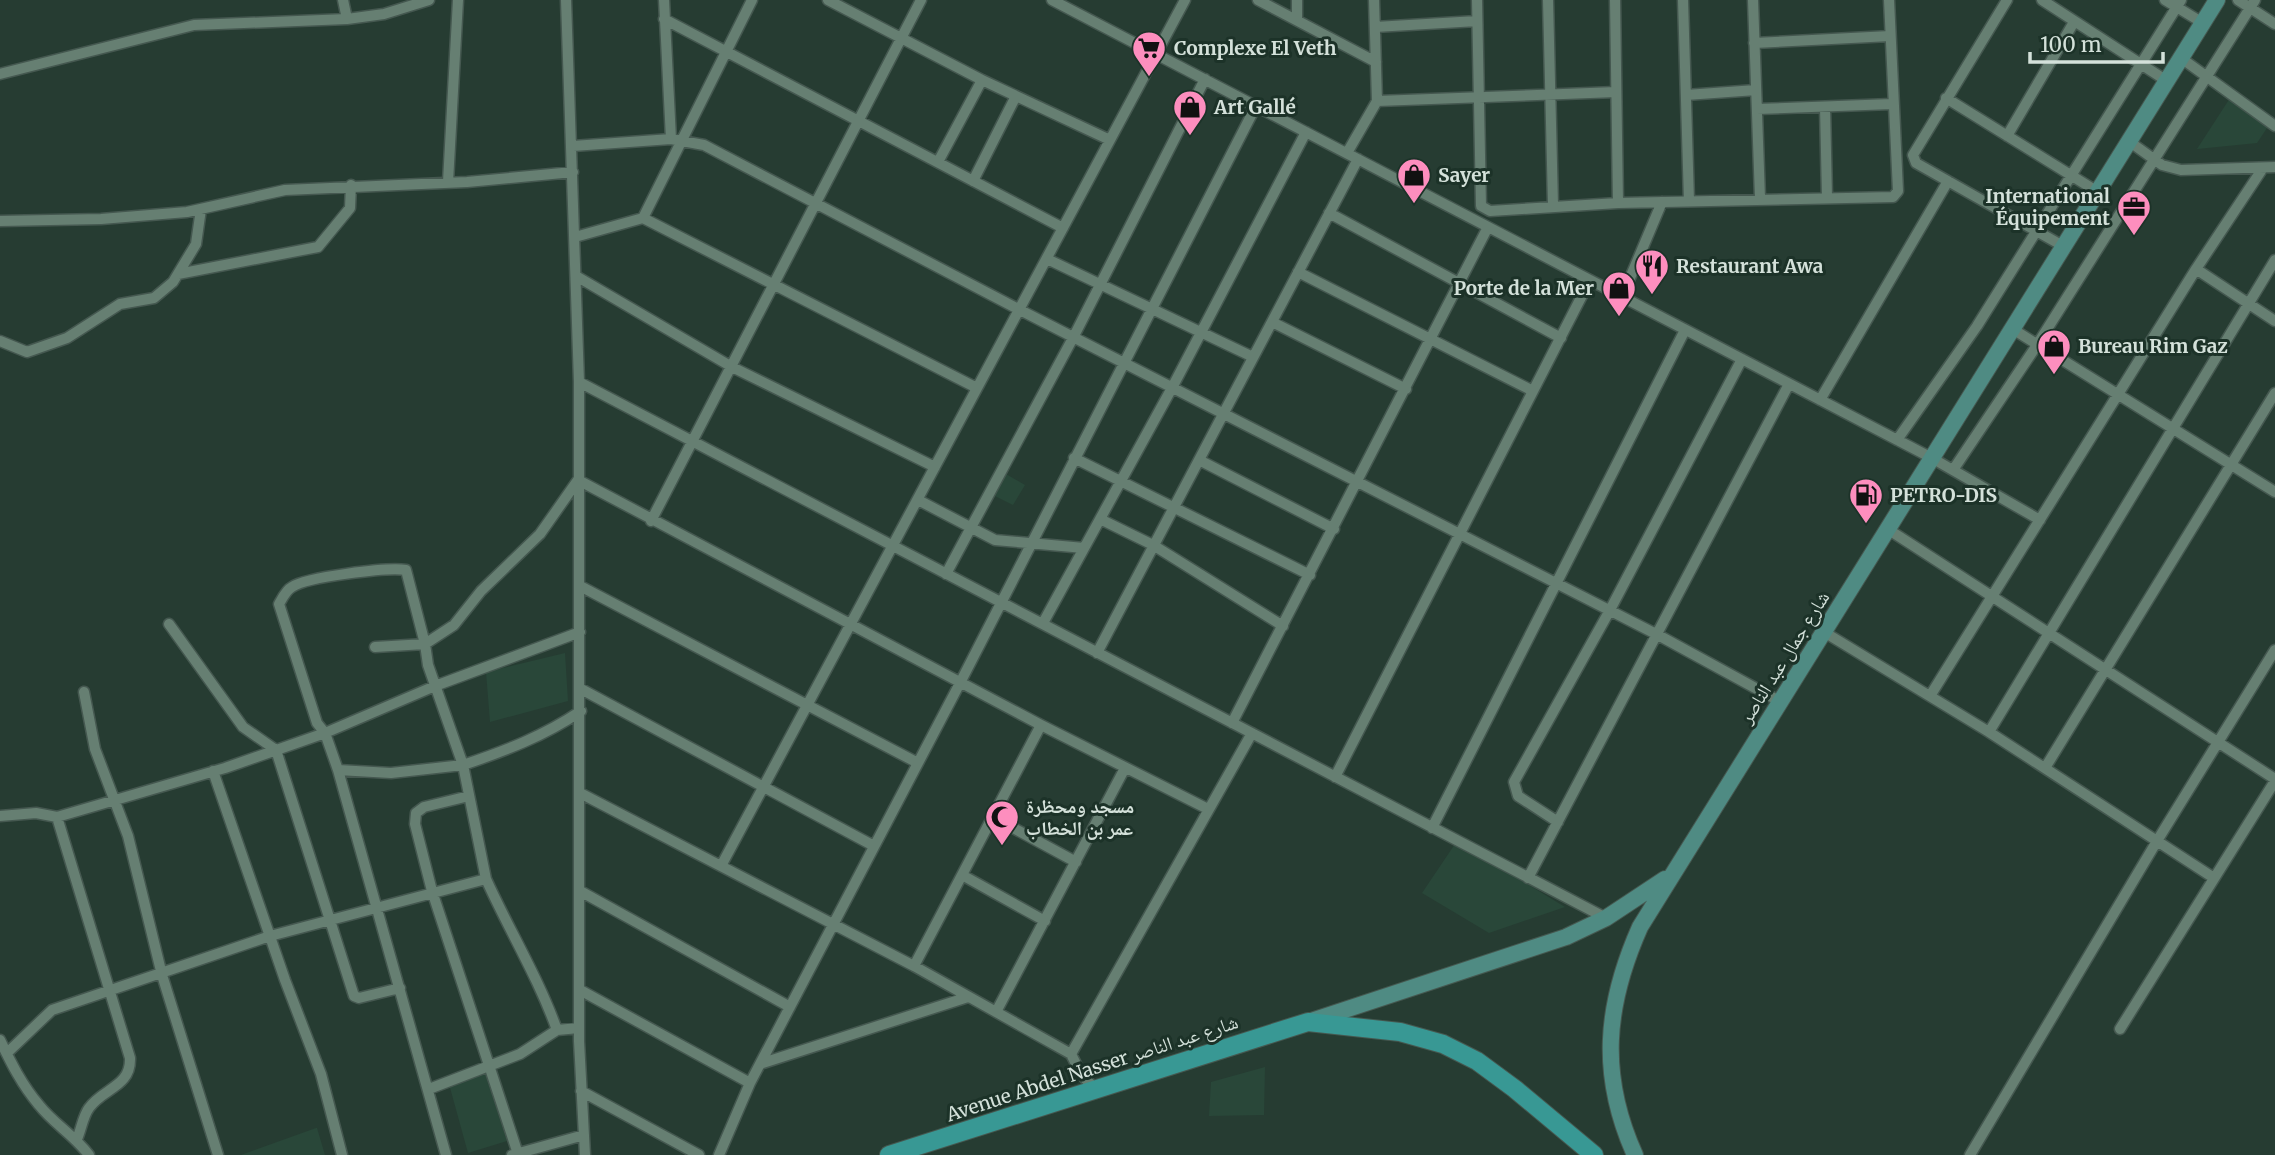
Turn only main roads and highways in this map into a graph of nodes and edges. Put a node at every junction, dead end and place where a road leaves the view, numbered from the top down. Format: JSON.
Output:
{"nodes":[{"id":1,"x":2217,"y":0,"type":"edge"},
{"id":2,"x":1669,"y":876,"type":"junction"},
{"id":3,"x":1308,"y":1022,"type":"junction"},
{"id":4,"x":889,"y":1155,"type":"edge"},
{"id":5,"x":1594,"y":1155,"type":"edge"},
{"id":6,"x":1635,"y":1155,"type":"edge"}],
"edges":[{"from":1,"to":2,"type":"main road","name":"شارع جمال عبد الناصر"},
{"from":2,"to":3,"type":"main road","name":"شارع جمال عبد الناصر"},
{"from":2,"to":6,"type":"main road","name":"شارع جمال عبد الناصر"},
{"from":3,"to":4,"type":"main road","name":"Avenue Abdel Nasser شارع عبد الناصر"},
{"from":3,"to":5,"type":"main road"}]}
